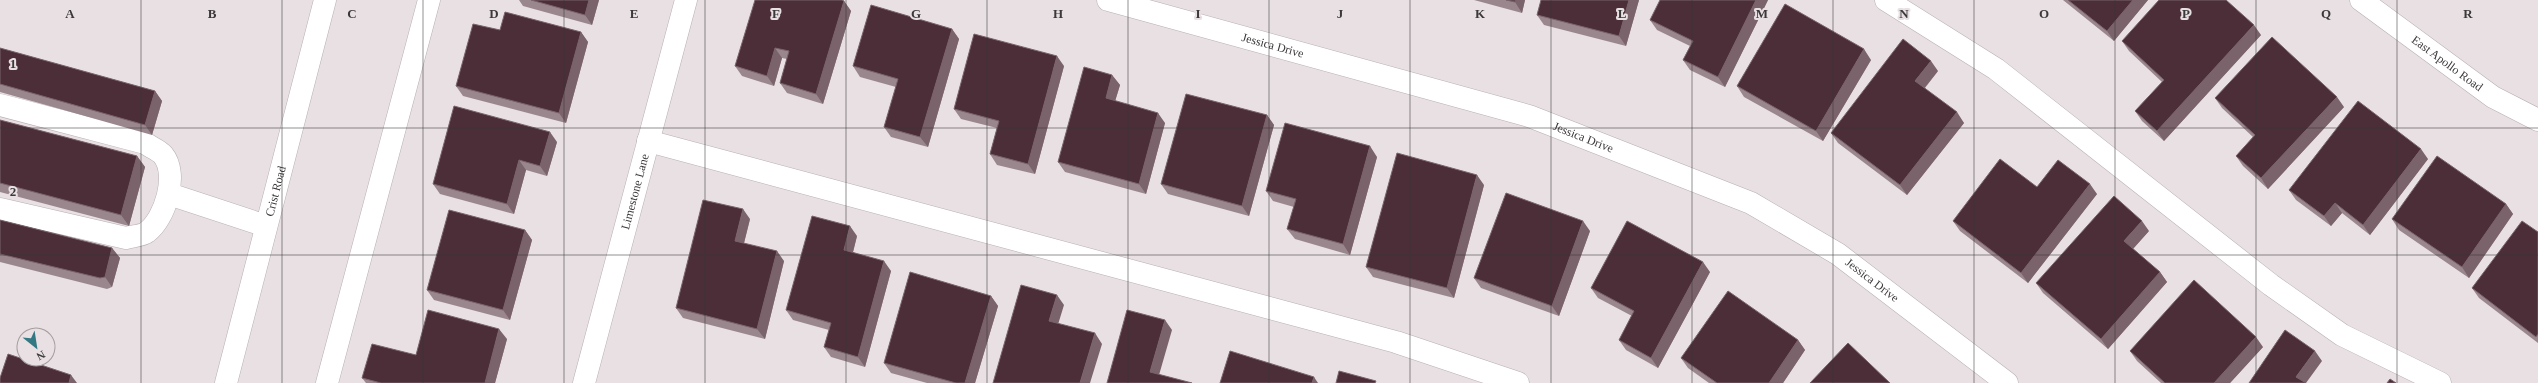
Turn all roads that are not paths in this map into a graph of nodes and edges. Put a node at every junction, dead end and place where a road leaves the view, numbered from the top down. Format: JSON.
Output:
{"nodes":[{"id":1,"x":325,"y":0,"type":"edge"},
{"id":2,"x":429,"y":0,"type":"edge"},
{"id":3,"x":686,"y":0,"type":"edge"},
{"id":4,"x":1108,"y":0,"type":"edge"},
{"id":5,"x":1886,"y":0,"type":"edge"},
{"id":6,"x":2361,"y":0,"type":"edge"},
{"id":7,"x":0,"y":105,"type":"edge"},
{"id":8,"x":2538,"y":120,"type":"edge"},
{"id":9,"x":648,"y":141,"type":"junction"},
{"id":10,"x":169,"y":194,"type":"junction"},
{"id":11,"x":0,"y":210,"type":"edge"},
{"id":12,"x":266,"y":226,"type":"junction"},
{"id":13,"x":226,"y":383,"type":"edge"},
{"id":14,"x":327,"y":383,"type":"edge"},
{"id":15,"x":584,"y":383,"type":"edge"},
{"id":16,"x":1518,"y":383,"type":"edge"},
{"id":17,"x":2008,"y":383,"type":"edge"},
{"id":18,"x":2440,"y":383,"type":"edge"}],
"edges":[{"from":1,"to":12,"type":"street","name":"Crist Road"},
{"from":2,"to":14,"type":"street"},
{"from":3,"to":9,"type":"street","name":"Limestone Lane"},
{"from":4,"to":17,"type":"street","name":"Jessica Drive"},
{"from":5,"to":18,"type":"street"},
{"from":6,"to":8,"type":"street","name":"East Apollo Road"},
{"from":7,"to":10,"type":"street"},
{"from":9,"to":15,"type":"street","name":"Limestone Lane"},
{"from":9,"to":16,"type":"street"},
{"from":10,"to":11,"type":"street"},
{"from":10,"to":12,"type":"street"},
{"from":12,"to":13,"type":"street","name":"Crist Road"}]}
